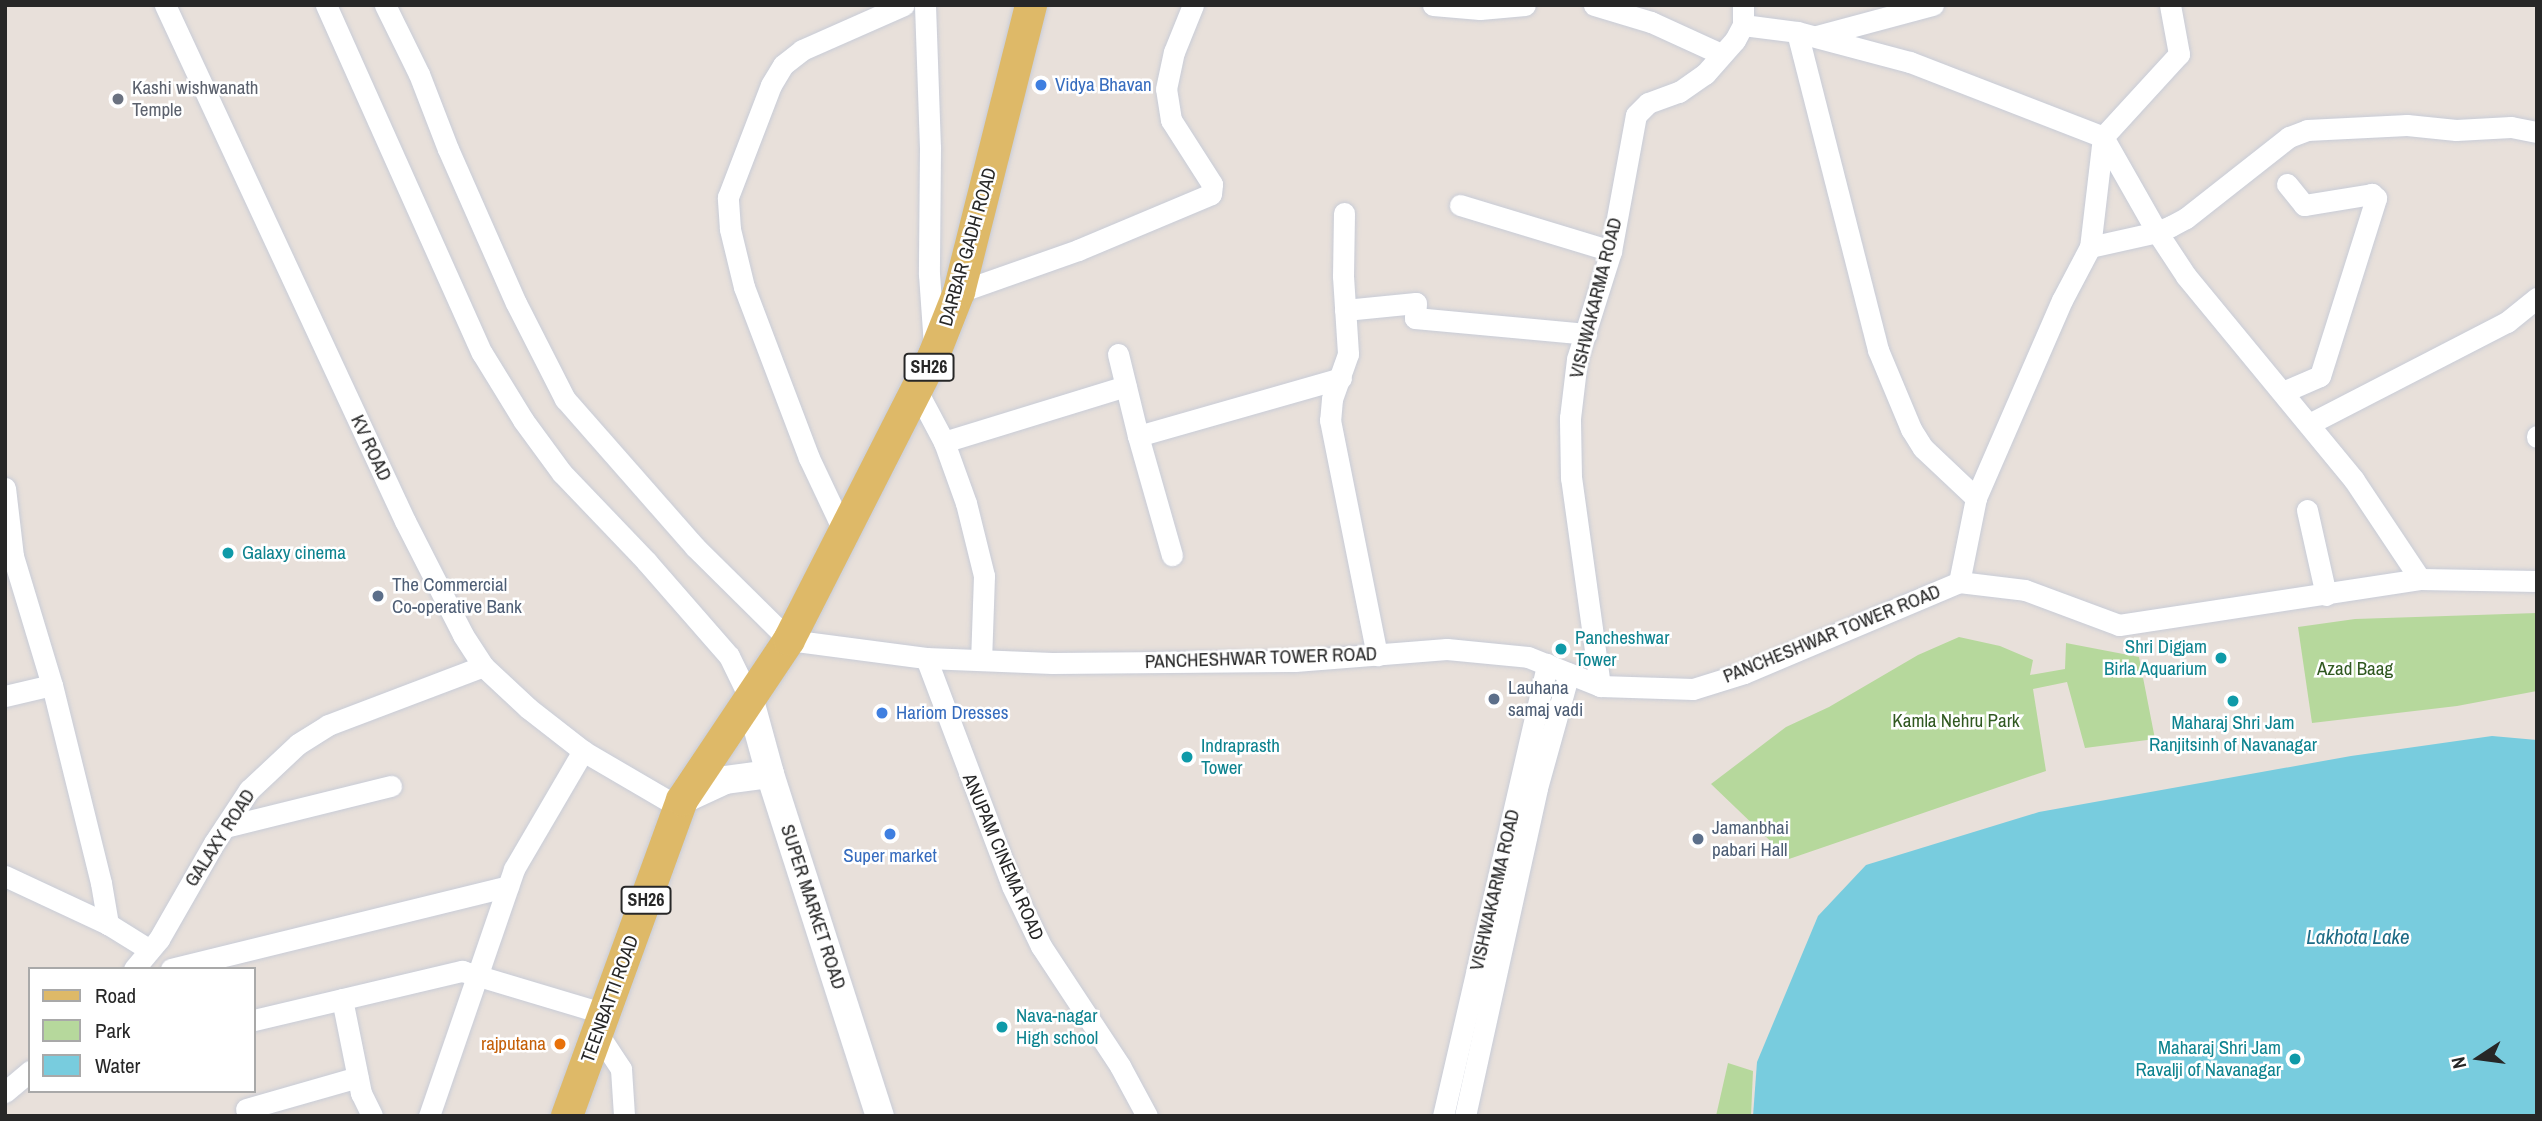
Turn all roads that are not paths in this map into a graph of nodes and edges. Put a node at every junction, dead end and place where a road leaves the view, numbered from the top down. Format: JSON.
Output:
{"nodes":[{"id":1,"x":165,"y":5,"type":"edge"},
{"id":2,"x":326,"y":5,"type":"edge"},
{"id":3,"x":385,"y":5,"type":"edge"},
{"id":4,"x":904,"y":5,"type":"edge"},
{"id":5,"x":925,"y":5,"type":"edge"},
{"id":6,"x":1031,"y":5,"type":"edge"},
{"id":7,"x":1192,"y":5,"type":"edge"},
{"id":8,"x":1433,"y":5,"type":"edge"},
{"id":9,"x":1523,"y":5,"type":"edge"},
{"id":10,"x":1594,"y":5,"type":"edge"},
{"id":11,"x":1933,"y":5,"type":"edge"},
{"id":12,"x":2170,"y":5,"type":"edge"},
{"id":13,"x":1743,"y":15,"type":"edge"},
{"id":14,"x":1806,"y":34,"type":"junction"},
{"id":15,"x":1721,"y":54,"type":"junction"},
{"id":16,"x":2537,"y":132,"type":"edge"},
{"id":17,"x":2103,"y":137,"type":"junction"},
{"id":18,"x":2287,"y":184,"type":"dead end"},
{"id":19,"x":1460,"y":205,"type":"dead end"},
{"id":20,"x":1344,"y":213,"type":"dead end"},
{"id":21,"x":2157,"y":232,"type":"junction"},
{"id":22,"x":2090,"y":247,"type":"junction"},
{"id":23,"x":1611,"y":251,"type":"junction"},
{"id":24,"x":960,"y":292,"type":"junction"},
{"id":25,"x":2537,"y":298,"type":"edge"},
{"id":26,"x":1345,"y":310,"type":"junction"},
{"id":27,"x":1586,"y":334,"type":"junction"},
{"id":28,"x":1118,"y":354,"type":"dead end"},
{"id":29,"x":934,"y":355,"type":"junction"},
{"id":30,"x":1341,"y":378,"type":"junction"},
{"id":31,"x":1126,"y":386,"type":"junction"},
{"id":32,"x":917,"y":391,"type":"junction"},
{"id":33,"x":2283,"y":393,"type":"junction"},
{"id":34,"x":2309,"y":424,"type":"junction"},
{"id":35,"x":1138,"y":436,"type":"junction"},
{"id":36,"x":944,"y":442,"type":"junction"},
{"id":37,"x":5,"y":488,"type":"edge"},
{"id":38,"x":1976,"y":498,"type":"junction"},
{"id":39,"x":2307,"y":510,"type":"dead end"},
{"id":40,"x":844,"y":532,"type":"junction"},
{"id":41,"x":1172,"y":555,"type":"dead end"},
{"id":42,"x":2420,"y":579,"type":"junction"},
{"id":43,"x":2537,"y":580,"type":"edge"},
{"id":44,"x":1959,"y":582,"type":"junction"},
{"id":45,"x":2326,"y":595,"type":"junction"},
{"id":46,"x":789,"y":640,"type":"junction"},
{"id":47,"x":1377,"y":654,"type":"junction"},
{"id":48,"x":926,"y":658,"type":"junction"},
{"id":49,"x":981,"y":660,"type":"junction"},
{"id":50,"x":1547,"y":664,"type":"junction"},
{"id":51,"x":483,"y":666,"type":"junction"},
{"id":52,"x":1569,"y":673,"type":"junction"},
{"id":53,"x":52,"y":685,"type":"junction"},
{"id":54,"x":1600,"y":686,"type":"junction"},
{"id":55,"x":5,"y":696,"type":"edge"},
{"id":56,"x":749,"y":696,"type":"junction"},
{"id":57,"x":583,"y":751,"type":"junction"},
{"id":58,"x":770,"y":774,"type":"junction"},
{"id":59,"x":391,"y":786,"type":"dead end"},
{"id":60,"x":680,"y":803,"type":"junction"},
{"id":61,"x":225,"y":827,"type":"junction"},
{"id":62,"x":5,"y":876,"type":"edge"},
{"id":63,"x":508,"y":886,"type":"junction"},
{"id":64,"x":108,"y":924,"type":"junction"},
{"id":65,"x":143,"y":962,"type":"edge"},
{"id":66,"x":178,"y":967,"type":"edge"},
{"id":67,"x":476,"y":974,"type":"junction"},
{"id":68,"x":342,"y":999,"type":"junction"},
{"id":69,"x":256,"y":1020,"type":"edge"},
{"id":70,"x":601,"y":1024,"type":"junction"},
{"id":71,"x":28,"y":1073,"type":"edge"},
{"id":72,"x":358,"y":1077,"type":"junction"},
{"id":73,"x":5,"y":1092,"type":"edge"},
{"id":74,"x":244,"y":1105,"type":"edge"},
{"id":75,"x":372,"y":1116,"type":"edge"},
{"id":76,"x":429,"y":1116,"type":"edge"},
{"id":77,"x":567,"y":1116,"type":"edge"},
{"id":78,"x":624,"y":1116,"type":"edge"},
{"id":79,"x":880,"y":1116,"type":"edge"},
{"id":80,"x":1147,"y":1116,"type":"edge"},
{"id":81,"x":1443,"y":1116,"type":"edge"},
{"id":82,"x":1465,"y":1116,"type":"edge"}],
"edges":[{"from":1,"to":51,"type":"street","name":"KV ROAD"},
{"from":2,"to":56,"type":"street"},
{"from":3,"to":46,"type":"street"},
{"from":4,"to":40,"type":"street"},
{"from":5,"to":29,"type":"street"},
{"from":6,"to":24,"type":"main road","name":"DARBAR GADH ROAD","number":"SH26"},
{"from":7,"to":24,"type":"street"},
{"from":8,"to":9,"type":"street"},
{"from":10,"to":15,"type":"street"},
{"from":11,"to":14,"type":"street"},
{"from":12,"to":17,"type":"street"},
{"from":13,"to":14,"type":"street"},
{"from":13,"to":15,"type":"street","name":"VISHWAKARMA ROAD"},
{"from":14,"to":17,"type":"street"},
{"from":14,"to":38,"type":"street"},
{"from":15,"to":23,"type":"street","name":"VISHWAKARMA ROAD"},
{"from":16,"to":21,"type":"street"},
{"from":17,"to":21,"type":"street"},
{"from":17,"to":22,"type":"street"},
{"from":18,"to":33,"type":"street"},
{"from":19,"to":23,"type":"street"},
{"from":20,"to":26,"type":"street"},
{"from":21,"to":22,"type":"street"},
{"from":21,"to":33,"type":"street"},
{"from":22,"to":38,"type":"street"},
{"from":23,"to":27,"type":"street","name":"VISHWAKARMA ROAD"},
{"from":24,"to":29,"type":"main road","name":"DARBAR GADH ROAD","number":"SH26"},
{"from":25,"to":34,"type":"street"},
{"from":26,"to":27,"type":"street"},
{"from":26,"to":30,"type":"street"},
{"from":27,"to":54,"type":"street","name":"VISHWAKARMA ROAD"},
{"from":28,"to":31,"type":"street"},
{"from":29,"to":32,"type":"main road","name":"DARBAR GADH ROAD","number":"SH26"},
{"from":30,"to":35,"type":"street"},
{"from":30,"to":47,"type":"street"},
{"from":31,"to":35,"type":"street"},
{"from":31,"to":36,"type":"street"},
{"from":32,"to":36,"type":"street"},
{"from":32,"to":40,"type":"main road","name":"DARBAR GADH ROAD","number":"SH26"},
{"from":33,"to":34,"type":"street"},
{"from":34,"to":42,"type":"street"},
{"from":35,"to":41,"type":"street"},
{"from":36,"to":49,"type":"street"},
{"from":37,"to":53,"type":"street"},
{"from":38,"to":44,"type":"street"},
{"from":39,"to":45,"type":"street"},
{"from":40,"to":46,"type":"main road","name":"DARBAR GADH ROAD","number":"SH26"},
{"from":42,"to":43,"type":"street","name":"PANCHESHWAR TOWER ROAD"},
{"from":42,"to":45,"type":"street","name":"PANCHESHWAR TOWER ROAD"},
{"from":44,"to":45,"type":"street","name":"PANCHESHWAR TOWER ROAD"},
{"from":44,"to":54,"type":"street","name":"PANCHESHWAR TOWER ROAD"},
{"from":46,"to":48,"type":"street","name":"PANCHESHWAR TOWER ROAD"},
{"from":46,"to":56,"type":"main road","name":"DARBAR GADH ROAD","number":"SH26"},
{"from":47,"to":49,"type":"street","name":"PANCHESHWAR TOWER ROAD"},
{"from":47,"to":50,"type":"street","name":"PANCHESHWAR TOWER ROAD"},
{"from":48,"to":49,"type":"street","name":"PANCHESHWAR TOWER ROAD"},
{"from":48,"to":80,"type":"street","name":"ANUPAM CINEMA ROAD"},
{"from":50,"to":52,"type":"street","name":"PANCHESHWAR TOWER ROAD"},
{"from":50,"to":81,"type":"street","name":"VISHWAKARMA ROAD"},
{"from":51,"to":57,"type":"street","name":"KV ROAD"},
{"from":51,"to":61,"type":"street","name":"GALAXY ROAD"},
{"from":52,"to":54,"type":"street","name":"PANCHESHWAR TOWER ROAD"},
{"from":52,"to":82,"type":"street","name":"VISHWAKARMA ROAD"},
{"from":53,"to":55,"type":"street"},
{"from":53,"to":64,"type":"street"},
{"from":56,"to":58,"type":"main road","name":"SUPER MARKET ROAD"},
{"from":56,"to":60,"type":"main road","name":"TEENBATTI ROAD","number":"SH26"},
{"from":57,"to":60,"type":"street","name":"KV ROAD"},
{"from":57,"to":63,"type":"street"},
{"from":58,"to":60,"type":"main road"},
{"from":58,"to":79,"type":"main road","name":"SUPER MARKET ROAD"},
{"from":59,"to":61,"type":"street"},
{"from":60,"to":70,"type":"main road","name":"TEENBATTI ROAD","number":"SH26"},
{"from":61,"to":65,"type":"street","name":"GALAXY ROAD"},
{"from":62,"to":64,"type":"street"},
{"from":63,"to":66,"type":"street"},
{"from":63,"to":67,"type":"street"},
{"from":64,"to":65,"type":"street"},
{"from":67,"to":68,"type":"street"},
{"from":67,"to":70,"type":"street"},
{"from":67,"to":76,"type":"street"},
{"from":68,"to":69,"type":"street"},
{"from":68,"to":72,"type":"street"},
{"from":70,"to":77,"type":"main road","name":"TEENBATTI ROAD","number":"SH26"},
{"from":70,"to":78,"type":"street"},
{"from":71,"to":73,"type":"street"},
{"from":72,"to":74,"type":"street"},
{"from":72,"to":75,"type":"street"}]}
